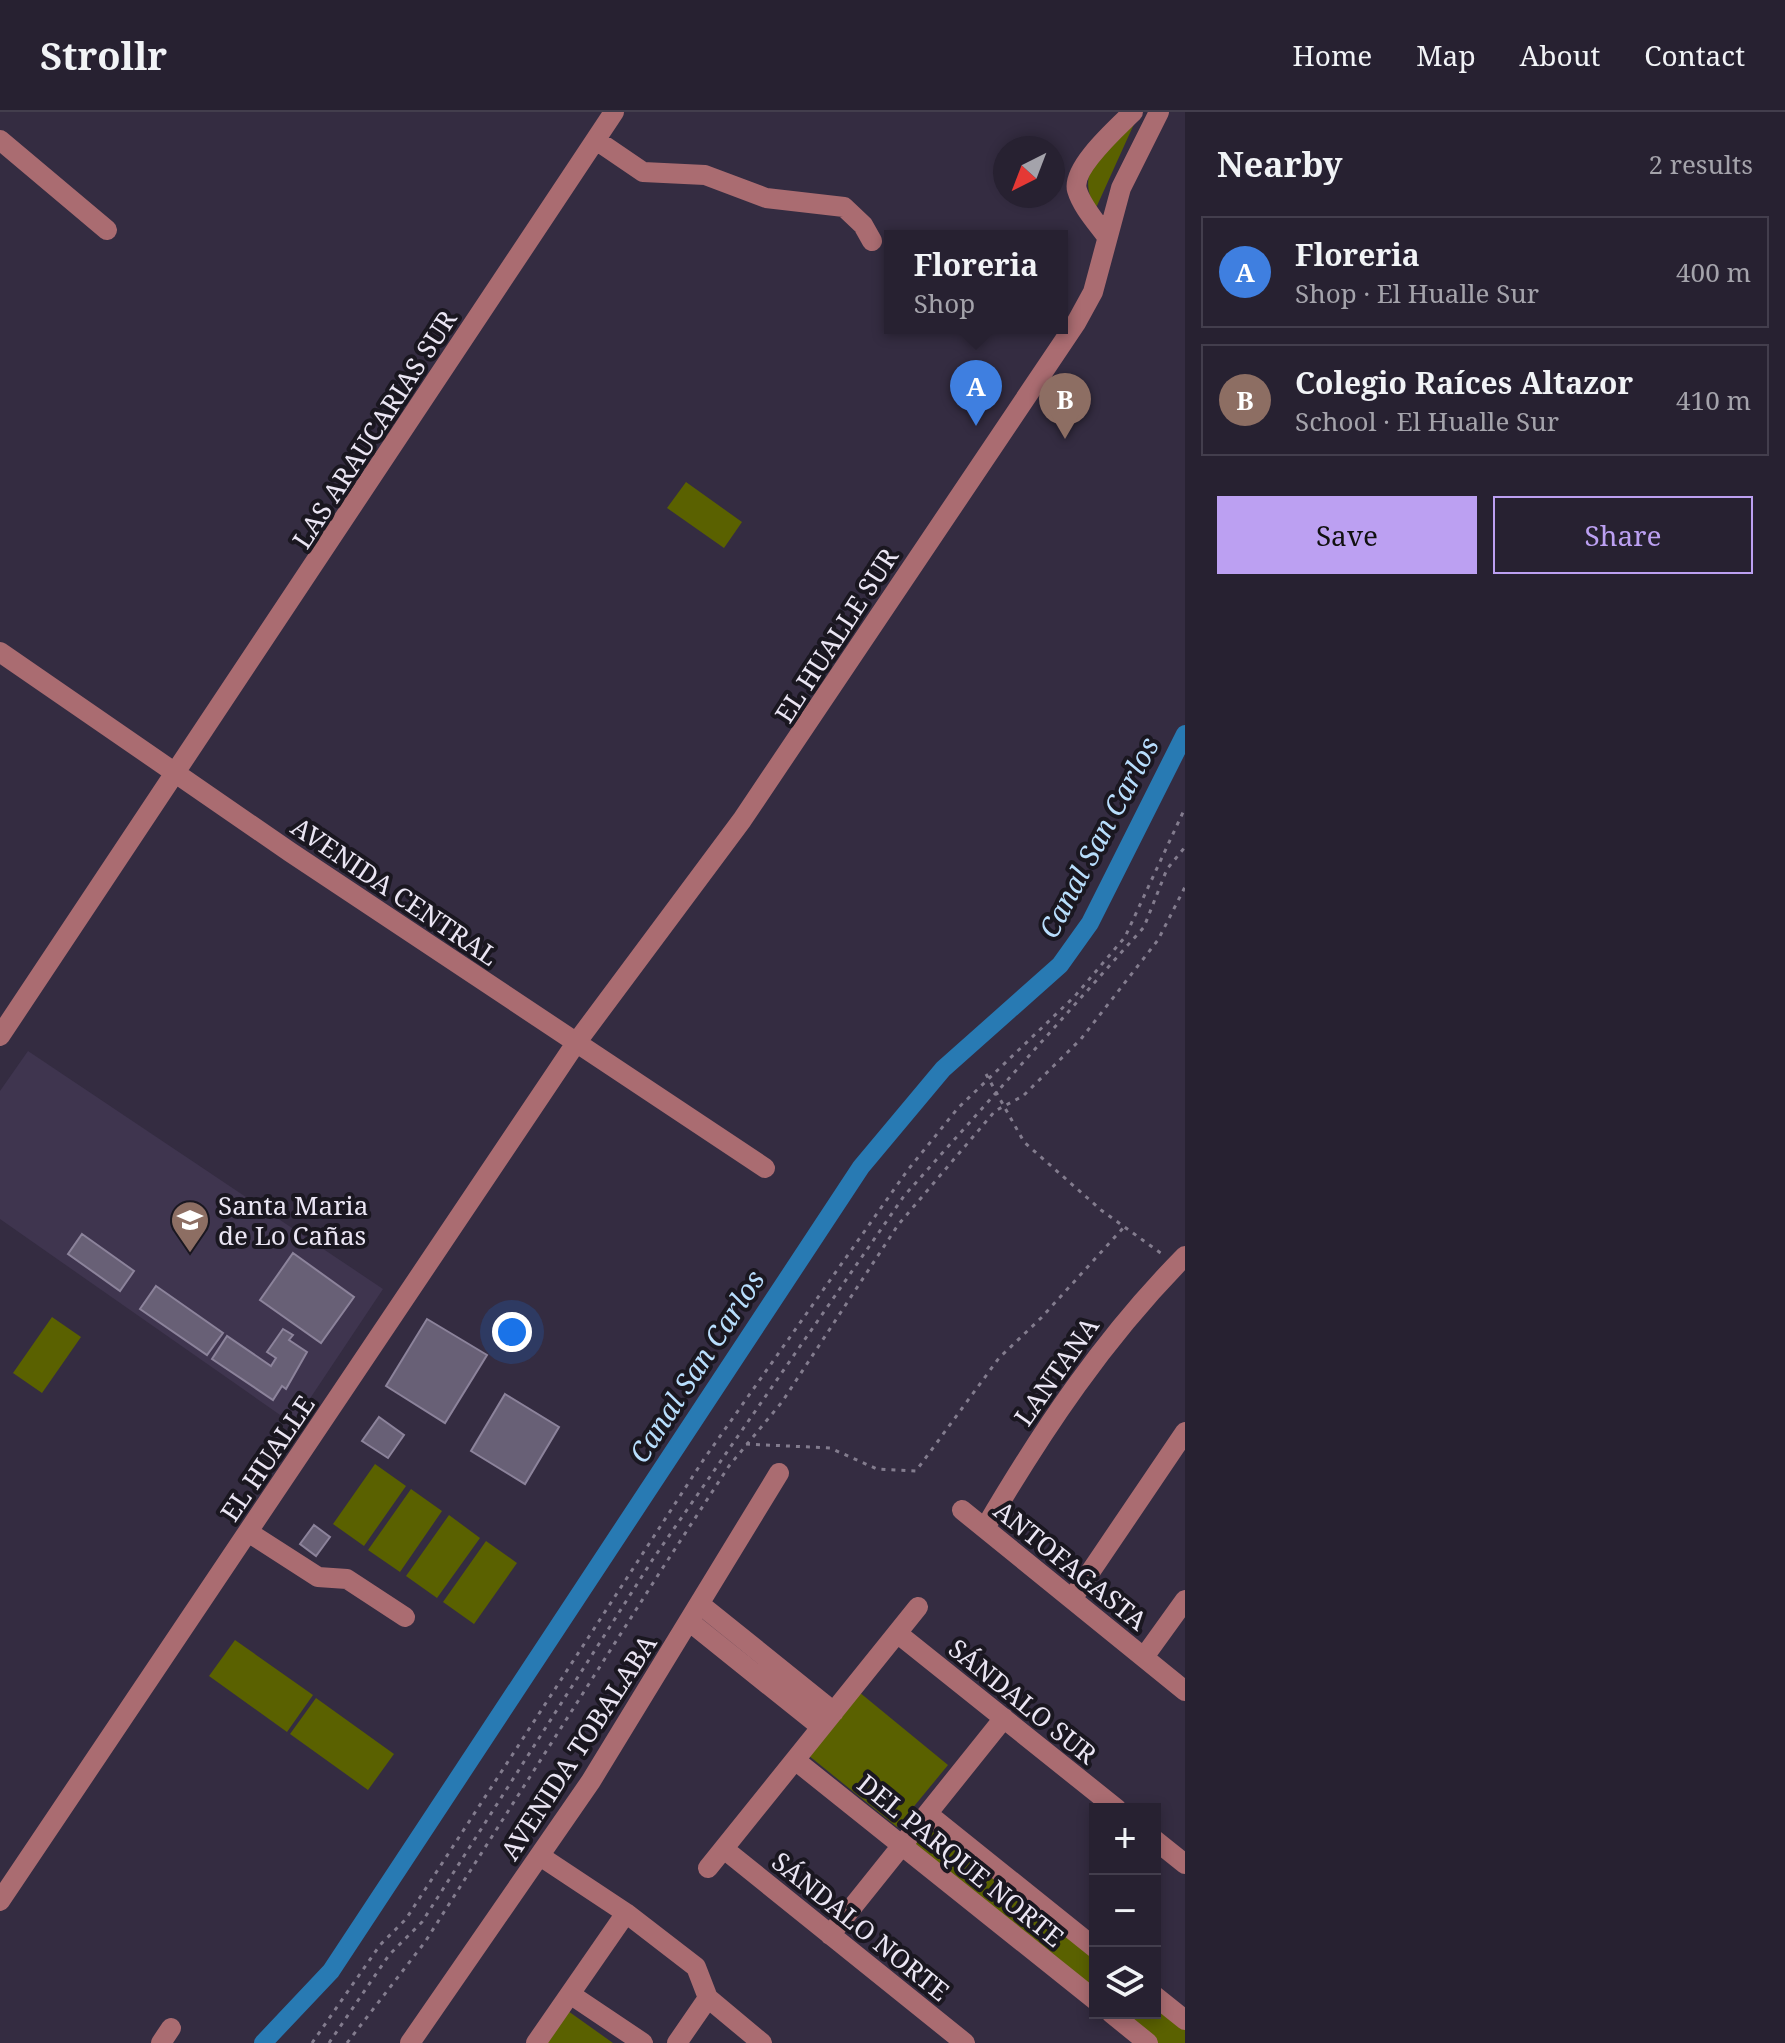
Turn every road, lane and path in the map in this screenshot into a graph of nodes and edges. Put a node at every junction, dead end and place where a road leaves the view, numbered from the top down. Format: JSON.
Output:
{"nodes":[{"id":1,"x":614,"y":112,"type":"edge"},
{"id":2,"x":1133,"y":112,"type":"edge"},
{"id":3,"x":1159,"y":112,"type":"edge"},
{"id":4,"x":0,"y":140,"type":"edge"},
{"id":5,"x":596,"y":140,"type":"junction"},
{"id":6,"x":107,"y":230,"type":"dead end"},
{"id":7,"x":1107,"y":237,"type":"junction"},
{"id":8,"x":872,"y":241,"type":"dead end"},
{"id":9,"x":0,"y":652,"type":"edge"},
{"id":10,"x":177,"y":774,"type":"junction"},
{"id":11,"x":1185,"y":808,"type":"edge"},
{"id":12,"x":1185,"y":847,"type":"edge"},
{"id":13,"x":1185,"y":887,"type":"edge"},
{"id":14,"x":0,"y":1036,"type":"edge"},
{"id":15,"x":576,"y":1043,"type":"junction"},
{"id":16,"x":988,"y":1076,"type":"junction"},
{"id":17,"x":996,"y":1092,"type":"junction"},
{"id":18,"x":1005,"y":1107,"type":"junction"},
{"id":19,"x":765,"y":1168,"type":"dead end"},
{"id":20,"x":1124,"y":1227,"type":"junction"},
{"id":21,"x":1181,"y":1260,"type":"edge"},
{"id":22,"x":1185,"y":1432,"type":"edge"},
{"id":23,"x":746,"y":1444,"type":"junction"},
{"id":24,"x":779,"y":1473,"type":"dead end"},
{"id":25,"x":962,"y":1510,"type":"dead end"},
{"id":26,"x":985,"y":1528,"type":"junction"},
{"id":27,"x":248,"y":1532,"type":"junction"},
{"id":28,"x":1072,"y":1599,"type":"junction"},
{"id":29,"x":1185,"y":1600,"type":"edge"},
{"id":30,"x":918,"y":1607,"type":"dead end"},
{"id":31,"x":696,"y":1613,"type":"junction"},
{"id":32,"x":405,"y":1617,"type":"dead end"},
{"id":33,"x":897,"y":1633,"type":"junction"},
{"id":34,"x":1144,"y":1657,"type":"junction"},
{"id":35,"x":1185,"y":1691,"type":"edge"},
{"id":36,"x":1004,"y":1718,"type":"junction"},
{"id":37,"x":828,"y":1719,"type":"junction"},
{"id":38,"x":795,"y":1760,"type":"junction"},
{"id":39,"x":1110,"y":1803,"type":"edge"},
{"id":40,"x":928,"y":1814,"type":"junction"},
{"id":41,"x":902,"y":1845,"type":"junction"},
{"id":42,"x":1161,"y":1845,"type":"edge"},
{"id":43,"x":724,"y":1849,"type":"junction"},
{"id":44,"x":540,"y":1856,"type":"junction"},
{"id":45,"x":1185,"y":1864,"type":"edge"},
{"id":46,"x":708,"y":1868,"type":"dead end"},
{"id":47,"x":0,"y":1901,"type":"edge"},
{"id":48,"x":626,"y":1913,"type":"junction"},
{"id":49,"x":830,"y":1935,"type":"junction"},
{"id":50,"x":1094,"y":1947,"type":"edge"},
{"id":51,"x":570,"y":1994,"type":"junction"},
{"id":52,"x":1089,"y":1995,"type":"edge"},
{"id":53,"x":708,"y":1998,"type":"junction"},
{"id":54,"x":1161,"y":2001,"type":"edge"},
{"id":55,"x":1118,"y":2019,"type":"edge"},
{"id":56,"x":1185,"y":2020,"type":"edge"},
{"id":57,"x":312,"y":2043,"type":"edge"},
{"id":58,"x":329,"y":2043,"type":"edge"},
{"id":59,"x":347,"y":2043,"type":"edge"},
{"id":60,"x":410,"y":2043,"type":"edge"},
{"id":61,"x":536,"y":2043,"type":"edge"},
{"id":62,"x":643,"y":2043,"type":"edge"},
{"id":63,"x":677,"y":2043,"type":"edge"},
{"id":64,"x":762,"y":2043,"type":"edge"},
{"id":65,"x":965,"y":2043,"type":"edge"},
{"id":66,"x":1148,"y":2043,"type":"edge"}],
"edges":[{"from":1,"to":5,"type":"street","name":"LAS ARAUCARIAS SUR"},
{"from":2,"to":7,"type":"street"},
{"from":3,"to":7,"type":"street","name":"EL HUALLE SUR"},
{"from":4,"to":6,"type":"street"},
{"from":5,"to":8,"type":"street"},
{"from":5,"to":10,"type":"street","name":"LAS ARAUCARIAS SUR"},
{"from":7,"to":15,"type":"street","name":"EL HUALLE SUR"},
{"from":9,"to":10,"type":"street","name":"AVENIDA CENTRAL"},
{"from":10,"to":14,"type":"street","name":"LAS ARAUCARIAS SUR"},
{"from":10,"to":15,"type":"street","name":"AVENIDA CENTRAL"},
{"from":11,"to":16,"type":"path"},
{"from":12,"to":17,"type":"path"},
{"from":13,"to":18,"type":"path"},
{"from":15,"to":19,"type":"street","name":"AVENIDA CENTRAL"},
{"from":15,"to":27,"type":"street","name":"EL HUALLE"},
{"from":16,"to":17,"type":"path"},
{"from":16,"to":57,"type":"path"},
{"from":17,"to":18,"type":"path"},
{"from":17,"to":58,"type":"path"},
{"from":18,"to":20,"type":"path"},
{"from":18,"to":23,"type":"path"},
{"from":20,"to":21,"type":"path"},
{"from":20,"to":23,"type":"path"},
{"from":21,"to":26,"type":"street","name":"LANTANA"},
{"from":22,"to":28,"type":"street"},
{"from":23,"to":59,"type":"path"},
{"from":24,"to":31,"type":"street","name":"AVENIDA TOBALABA"},
{"from":25,"to":26,"type":"street","name":"ANTOFAGASTA"},
{"from":26,"to":28,"type":"street","name":"ANTOFAGASTA"},
{"from":27,"to":32,"type":"street"},
{"from":27,"to":47,"type":"street","name":"EL HUALLE"},
{"from":28,"to":34,"type":"street","name":"ANTOFAGASTA"},
{"from":29,"to":34,"type":"street"},
{"from":30,"to":33,"type":"street"},
{"from":31,"to":37,"type":"street"},
{"from":31,"to":44,"type":"street","name":"AVENIDA TOBALABA"},
{"from":33,"to":36,"type":"street","name":"SÁNDALO SUR"},
{"from":33,"to":37,"type":"street"},
{"from":34,"to":35,"type":"street","name":"ANTOFAGASTA"},
{"from":36,"to":39,"type":"street","name":"SÁNDALO SUR"},
{"from":36,"to":40,"type":"street"},
{"from":37,"to":38,"type":"street"},
{"from":38,"to":41,"type":"street","name":"DEL PARQUE NORTE"},
{"from":38,"to":43,"type":"street"},
{"from":40,"to":41,"type":"street"},
{"from":40,"to":50,"type":"street"},
{"from":41,"to":49,"type":"street"},
{"from":41,"to":52,"type":"street","name":"DEL PARQUE NORTE"},
{"from":42,"to":45,"type":"street"},
{"from":43,"to":46,"type":"street"},
{"from":43,"to":49,"type":"street","name":"SÁNDALO NORTE"},
{"from":44,"to":48,"type":"street"},
{"from":44,"to":60,"type":"street","name":"AVENIDA TOBALABA"},
{"from":48,"to":51,"type":"street"},
{"from":48,"to":53,"type":"street"},
{"from":49,"to":65,"type":"street","name":"SÁNDALO NORTE"},
{"from":51,"to":61,"type":"street"},
{"from":51,"to":62,"type":"street"},
{"from":53,"to":63,"type":"street"},
{"from":53,"to":64,"type":"street"},
{"from":54,"to":56,"type":"street"},
{"from":55,"to":66,"type":"street"}]}
